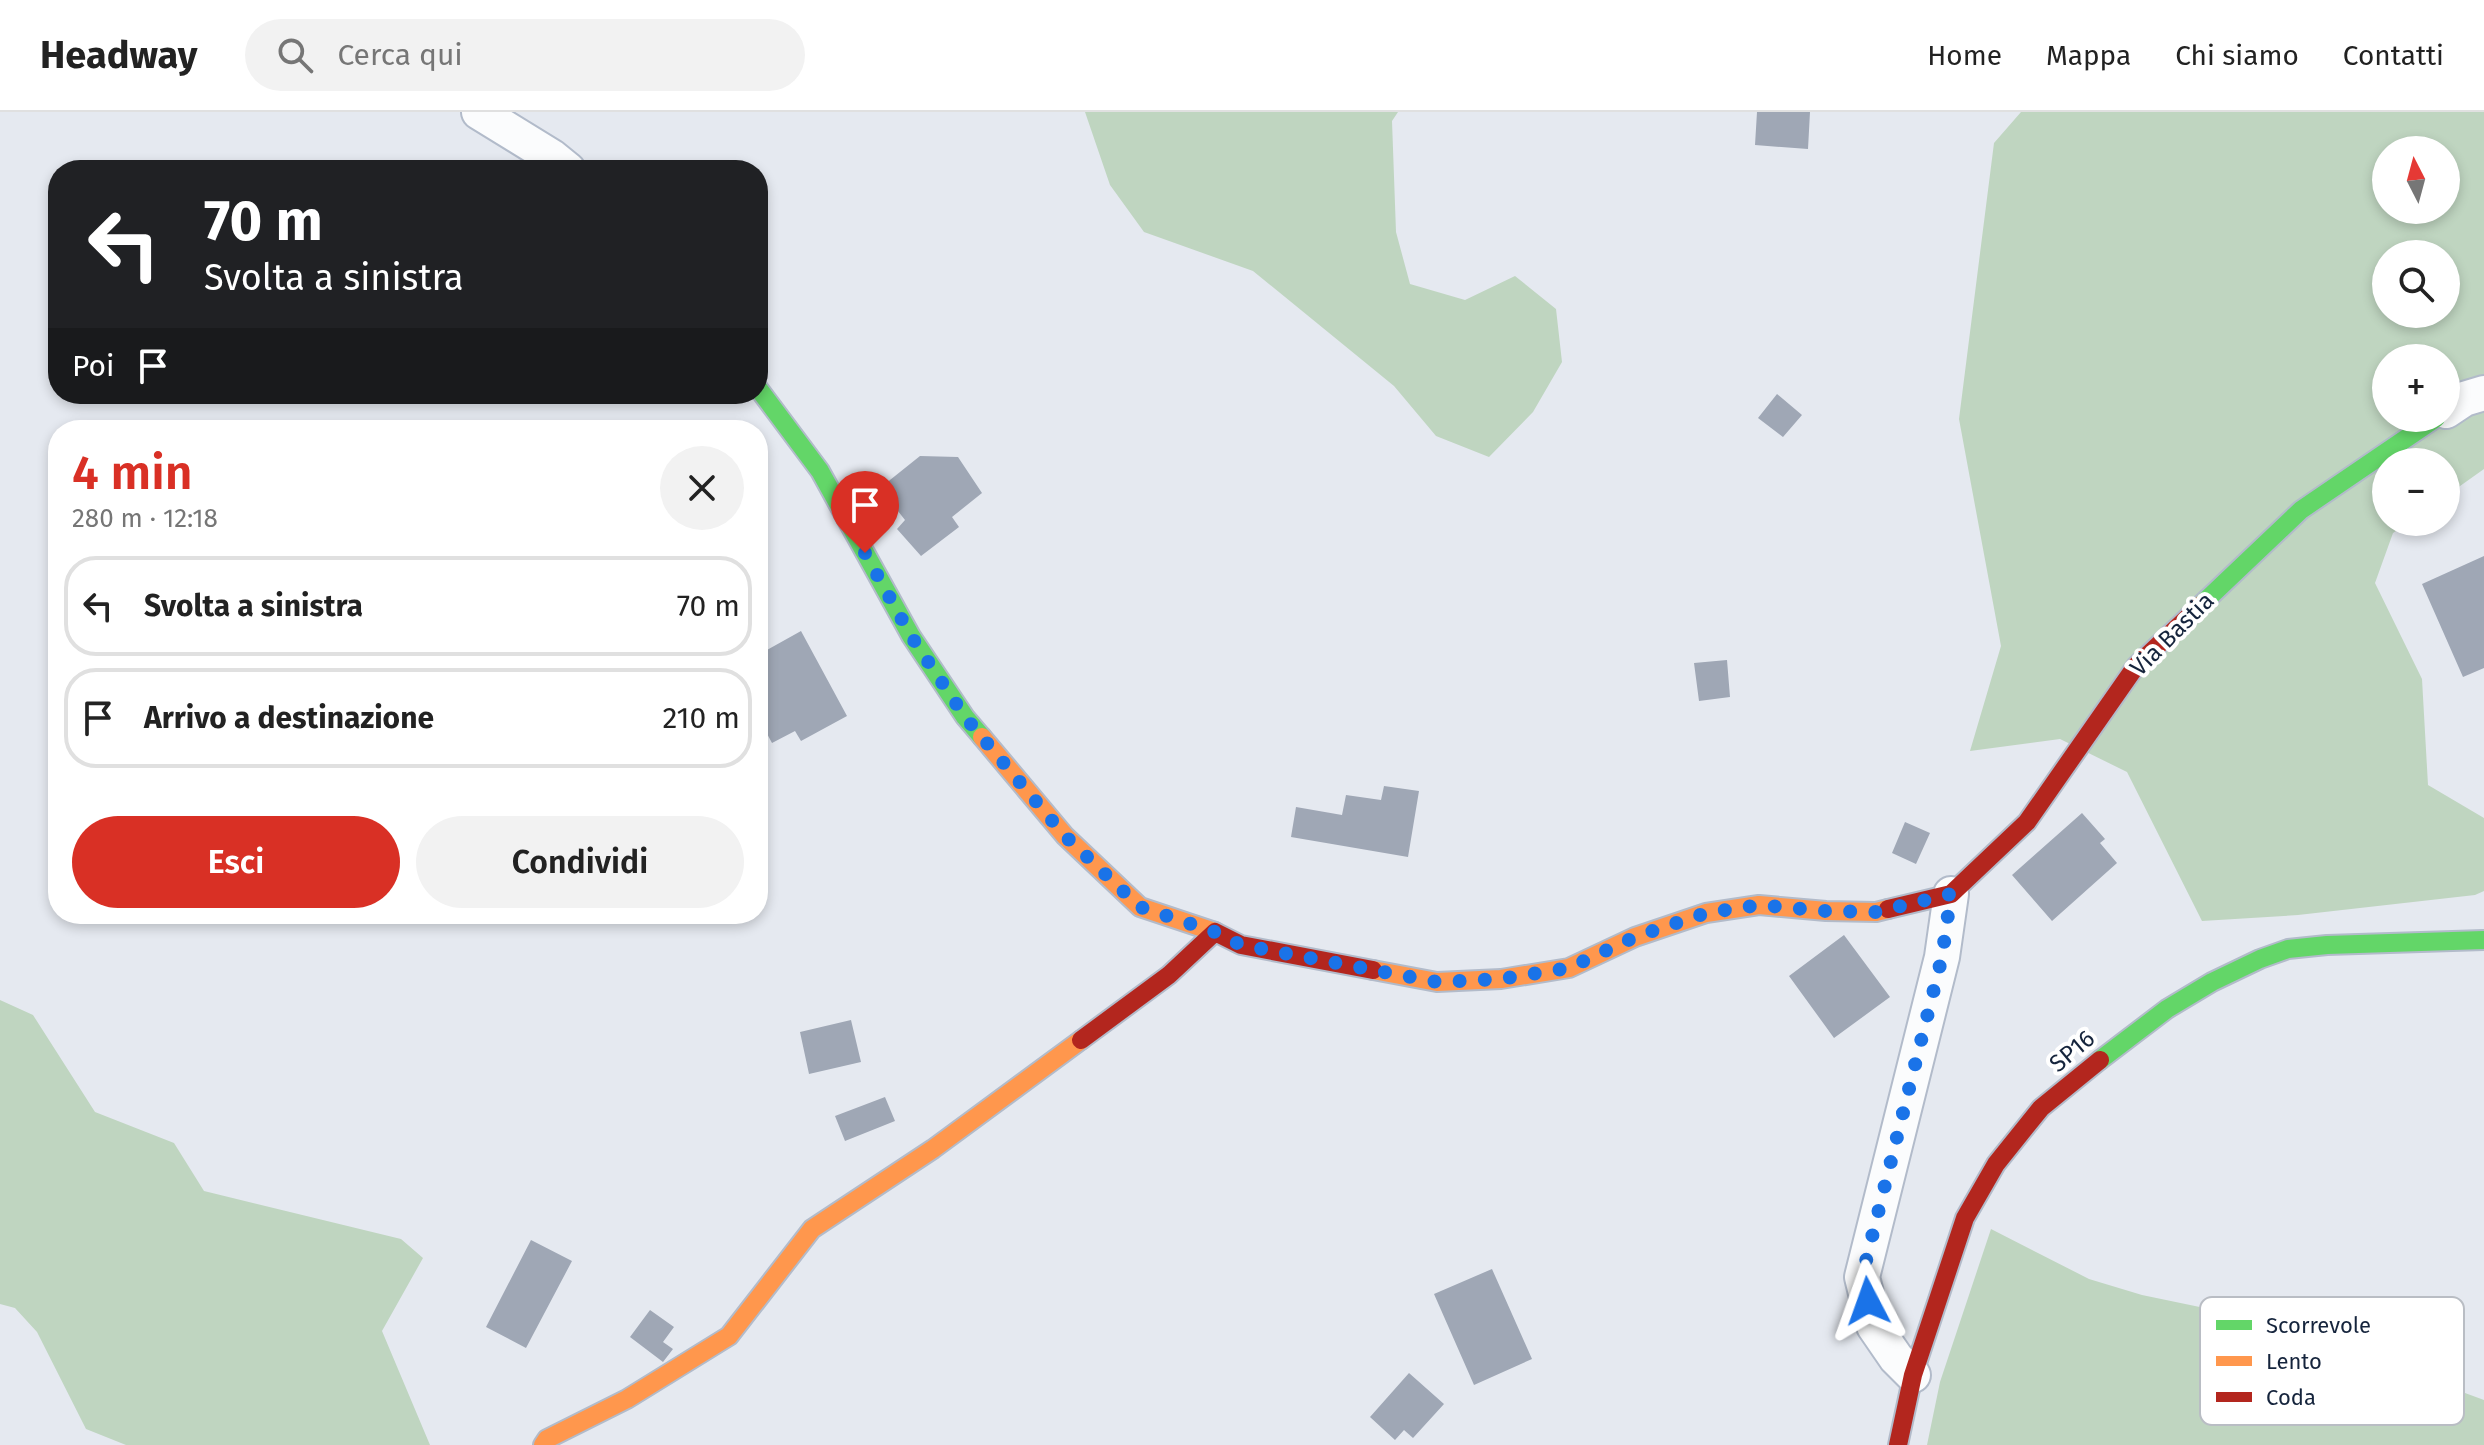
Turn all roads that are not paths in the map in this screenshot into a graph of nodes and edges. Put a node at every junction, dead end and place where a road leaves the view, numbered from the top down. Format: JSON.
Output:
{"nodes":[{"id":1,"x":479,"y":112,"type":"edge"},
{"id":2,"x":556,"y":160,"type":"edge"},
{"id":3,"x":2484,"y":393,"type":"edge"},
{"id":4,"x":768,"y":401,"type":"edge"},
{"id":5,"x":2460,"y":402,"type":"edge"},
{"id":6,"x":2415,"y":432,"type":"edge"},
{"id":7,"x":1951,"y":894,"type":"junction"},
{"id":8,"x":1215,"y":932,"type":"junction"},
{"id":9,"x":2484,"y":940,"type":"edge"},
{"id":10,"x":1913,"y":1375,"type":"junction"},
{"id":11,"x":543,"y":1445,"type":"edge"},
{"id":12,"x":1898,"y":1445,"type":"edge"}],
"edges":[{"from":1,"to":2,"type":"street"},
{"from":3,"to":5,"type":"street"},
{"from":4,"to":8,"type":"street"},
{"from":6,"to":7,"type":"street","name":"Via Bastia"},
{"from":7,"to":8,"type":"street"},
{"from":7,"to":10,"type":"street"},
{"from":8,"to":11,"type":"street"},
{"from":9,"to":10,"type":"street","name":"SP16","number":"SP16"},
{"from":10,"to":12,"type":"street","name":"SP16","number":"SP16"}]}
